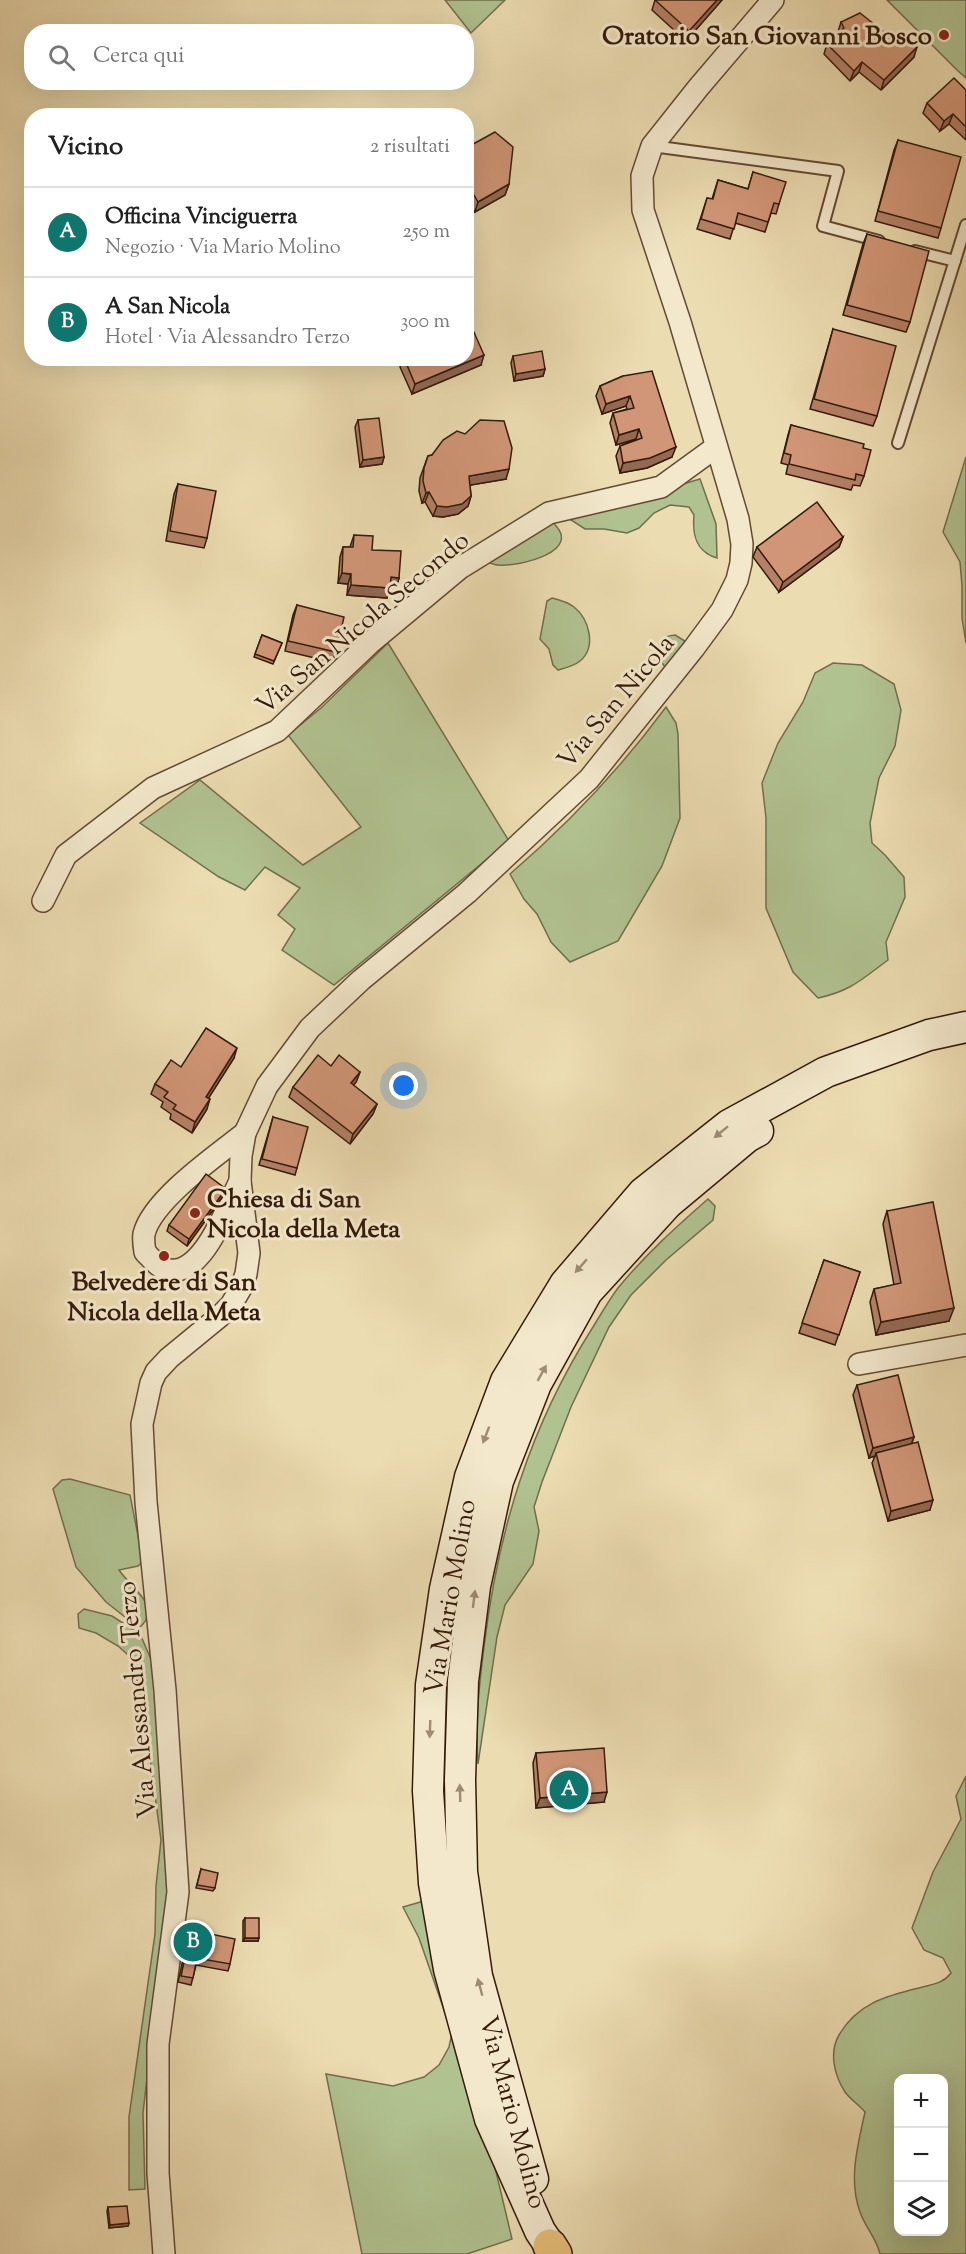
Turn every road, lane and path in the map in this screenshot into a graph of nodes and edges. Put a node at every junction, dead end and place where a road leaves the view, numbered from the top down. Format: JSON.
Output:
{"nodes":[{"id":1,"x":773,"y":0,"type":"edge"},
{"id":2,"x":652,"y":146,"type":"junction"},
{"id":3,"x":966,"y":225,"type":"edge"},
{"id":4,"x":955,"y":261,"type":"junction"},
{"id":5,"x":898,"y":442,"type":"dead end"},
{"id":6,"x":716,"y":447,"type":"junction"},
{"id":7,"x":43,"y":902,"type":"dead end"},
{"id":8,"x":966,"y":1027,"type":"edge"},
{"id":9,"x":966,"y":1046,"type":"edge"},
{"id":10,"x":245,"y":1133,"type":"junction"},
{"id":11,"x":240,"y":1181,"type":"junction"},
{"id":12,"x":966,"y":1345,"type":"edge"},
{"id":13,"x":859,"y":1364,"type":"dead end"},
{"id":14,"x":552,"y":2252,"type":"edge"},
{"id":15,"x":164,"y":2254,"type":"edge"}],
"edges":[{"from":1,"to":2,"type":"street","name":"Via San Nicola"},
{"from":2,"to":4,"type":"lane"},
{"from":2,"to":6,"type":"street","name":"Via San Nicola"},
{"from":3,"to":4,"type":"lane"},
{"from":4,"to":5,"type":"lane"},
{"from":6,"to":7,"type":"street","name":"Via San Nicola Secondo"},
{"from":6,"to":10,"type":"street","name":"Via San Nicola"},
{"from":8,"to":14,"type":"main road","name":"Via Mario Molino","one_way":true},
{"from":14,"to":9,"type":"main road","name":"Via Mario Molino","one_way":true},
{"from":10,"to":11,"type":"street","name":"Via San Nicola"},
{"from":10,"to":11,"type":"street"},
{"from":11,"to":15,"type":"street","name":"Via Alessandro Terzo"},
{"from":12,"to":13,"type":"street"}]}
